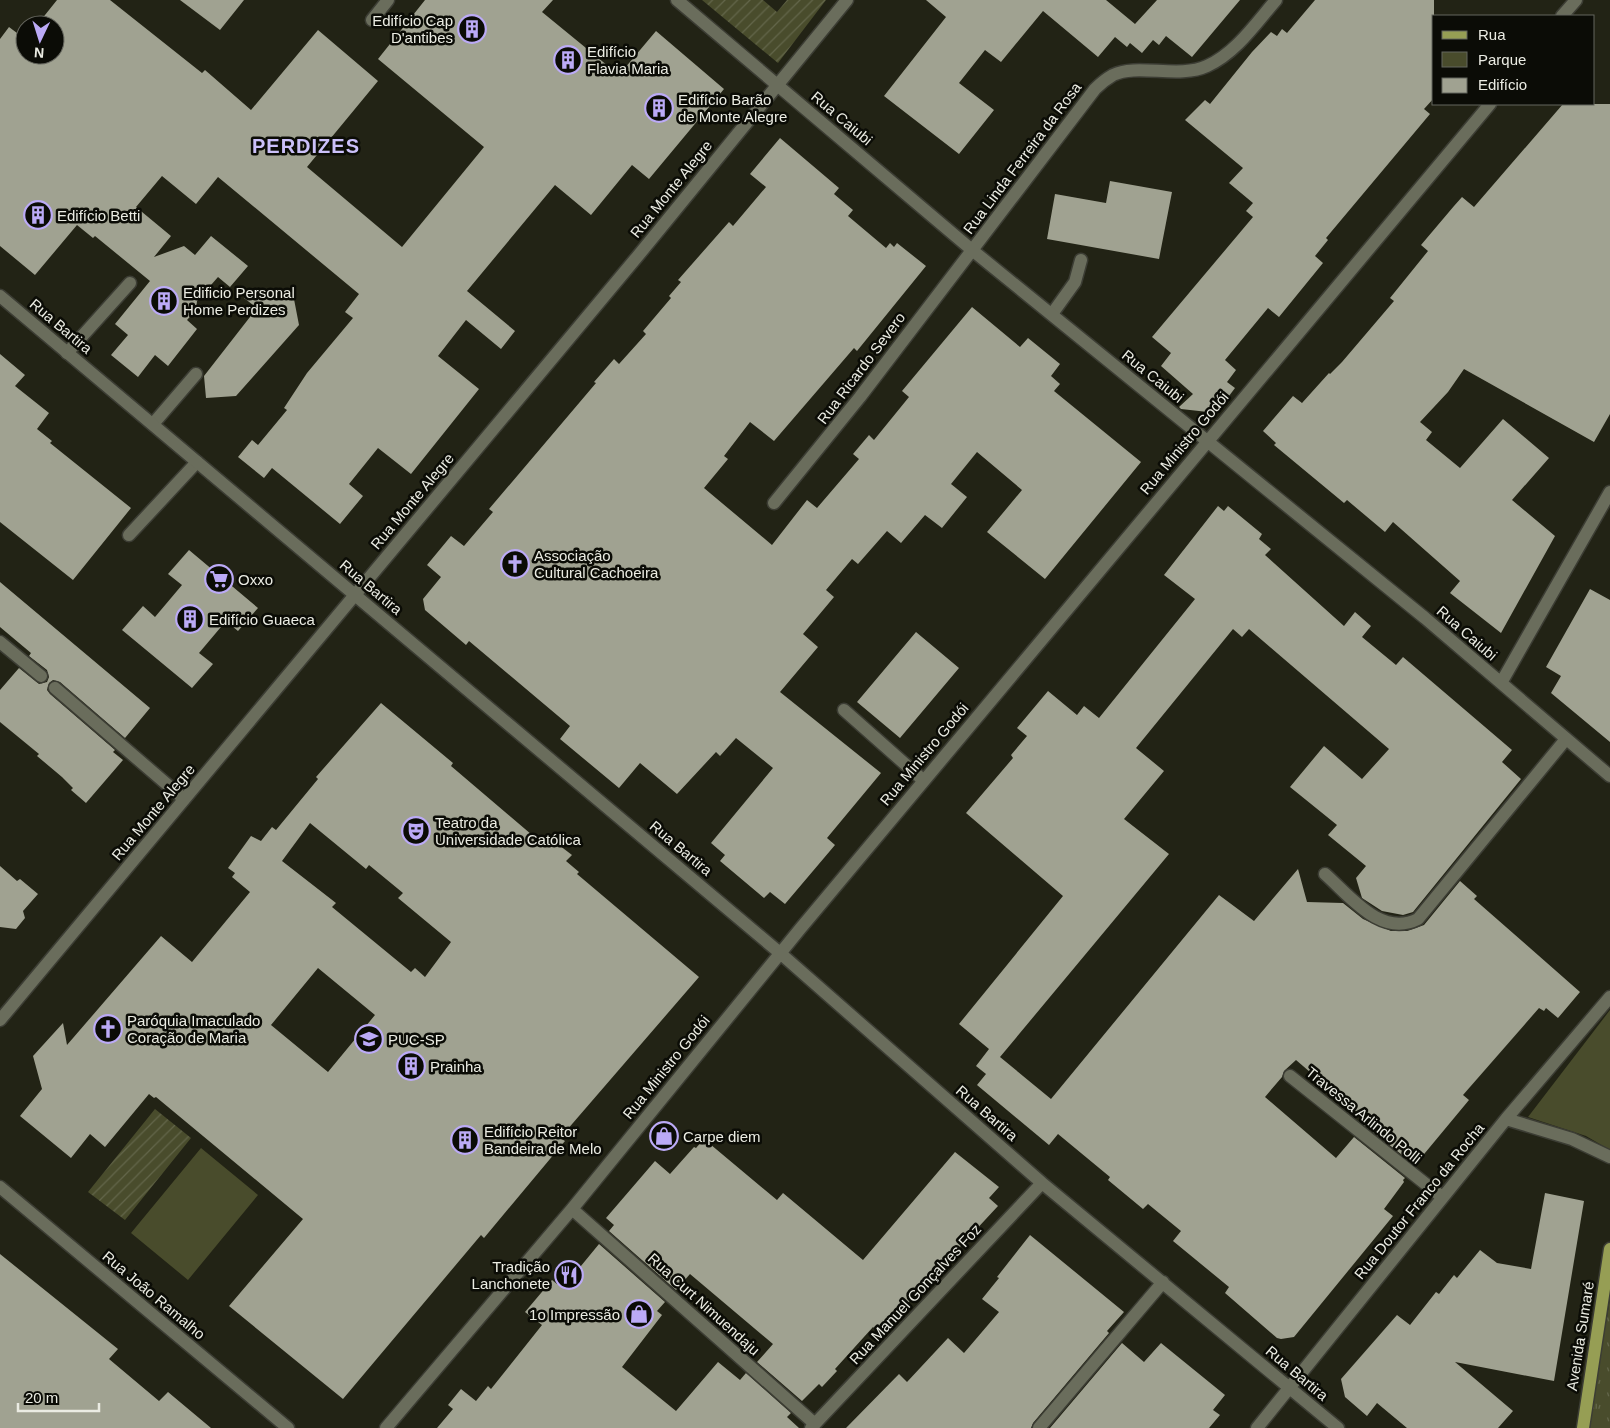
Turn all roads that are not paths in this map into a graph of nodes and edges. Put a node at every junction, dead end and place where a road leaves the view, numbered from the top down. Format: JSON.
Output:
{"nodes":[{"id":1,"x":388,"y":0,"type":"edge"},
{"id":2,"x":677,"y":0,"type":"edge"},
{"id":3,"x":847,"y":0,"type":"edge"},
{"id":4,"x":1276,"y":0,"type":"edge"},
{"id":5,"x":1576,"y":0,"type":"edge"},
{"id":6,"x":1563,"y":15,"type":"edge"},
{"id":7,"x":372,"y":20,"type":"dead end"},
{"id":8,"x":778,"y":85,"type":"junction"},
{"id":9,"x":1489,"y":105,"type":"edge"},
{"id":10,"x":972,"y":250,"type":"junction"},
{"id":11,"x":1081,"y":260,"type":"dead end"},
{"id":12,"x":130,"y":283,"type":"dead end"},
{"id":13,"x":0,"y":296,"type":"edge"},
{"id":14,"x":1052,"y":314,"type":"junction"},
{"id":15,"x":67,"y":353,"type":"junction"},
{"id":16,"x":196,"y":374,"type":"dead end"},
{"id":17,"x":153,"y":424,"type":"junction"},
{"id":18,"x":1208,"y":441,"type":"junction"},
{"id":19,"x":198,"y":462,"type":"junction"},
{"id":20,"x":1610,"y":492,"type":"edge"},
{"id":21,"x":774,"y":503,"type":"dead end"},
{"id":22,"x":129,"y":535,"type":"dead end"},
{"id":23,"x":355,"y":594,"type":"junction"},
{"id":24,"x":0,"y":642,"type":"edge"},
{"id":25,"x":40,"y":676,"type":"dead end"},
{"id":26,"x":1501,"y":683,"type":"junction"},
{"id":27,"x":55,"y":688,"type":"dead end"},
{"id":28,"x":844,"y":710,"type":"dead end"},
{"id":29,"x":1566,"y":739,"type":"junction"},
{"id":30,"x":1610,"y":776,"type":"edge"},
{"id":31,"x":924,"y":780,"type":"junction"},
{"id":32,"x":184,"y":799,"type":"junction"},
{"id":33,"x":1325,"y":874,"type":"dead end"},
{"id":34,"x":780,"y":953,"type":"junction"},
{"id":35,"x":1610,"y":997,"type":"edge"},
{"id":36,"x":0,"y":1020,"type":"edge"},
{"id":37,"x":1290,"y":1076,"type":"dead end"},
{"id":38,"x":1506,"y":1119,"type":"junction"},
{"id":39,"x":1610,"y":1157,"type":"edge"},
{"id":40,"x":1042,"y":1182,"type":"junction"},
{"id":41,"x":0,"y":1187,"type":"edge"},
{"id":42,"x":1442,"y":1197,"type":"junction"},
{"id":43,"x":572,"y":1209,"type":"junction"},
{"id":44,"x":1610,"y":1249,"type":"edge"},
{"id":45,"x":1163,"y":1282,"type":"junction"},
{"id":46,"x":1290,"y":1389,"type":"junction"},
{"id":47,"x":813,"y":1426,"type":"edge"},
{"id":48,"x":288,"y":1428,"type":"edge"},
{"id":49,"x":386,"y":1428,"type":"edge"},
{"id":50,"x":1039,"y":1428,"type":"edge"},
{"id":51,"x":1256,"y":1428,"type":"edge"},
{"id":52,"x":1338,"y":1428,"type":"edge"},
{"id":53,"x":1583,"y":1428,"type":"edge"}],
"edges":[{"from":1,"to":7,"type":"street"},
{"from":2,"to":8,"type":"street","name":"Rua Caiubi"},
{"from":3,"to":8,"type":"street","name":"Rua Monte Alegre"},
{"from":4,"to":10,"type":"street","name":"Rua Linda Ferreira da Rosa"},
{"from":5,"to":6,"type":"street"},
{"from":8,"to":10,"type":"street","name":"Rua Caiubi"},
{"from":8,"to":23,"type":"street","name":"Rua Monte Alegre"},
{"from":9,"to":18,"type":"street","name":"Rua Ministro Godói"},
{"from":10,"to":14,"type":"street","name":"Rua Caiubi"},
{"from":10,"to":21,"type":"street","name":"Rua Ricardo Severo"},
{"from":11,"to":14,"type":"street"},
{"from":12,"to":15,"type":"street"},
{"from":13,"to":15,"type":"street","name":"Rua Bartira"},
{"from":14,"to":18,"type":"street","name":"Rua Caiubi"},
{"from":15,"to":17,"type":"street","name":"Rua Bartira"},
{"from":16,"to":17,"type":"street"},
{"from":17,"to":19,"type":"street","name":"Rua Bartira"},
{"from":18,"to":26,"type":"street","name":"Rua Caiubi"},
{"from":18,"to":31,"type":"street","name":"Rua Ministro Godói"},
{"from":19,"to":22,"type":"street"},
{"from":19,"to":23,"type":"street","name":"Rua Bartira"},
{"from":20,"to":26,"type":"street"},
{"from":23,"to":32,"type":"street","name":"Rua Monte Alegre"},
{"from":23,"to":34,"type":"street","name":"Rua Bartira"},
{"from":24,"to":25,"type":"street"},
{"from":26,"to":29,"type":"street","name":"Rua Caiubi"},
{"from":27,"to":32,"type":"street"},
{"from":28,"to":31,"type":"street"},
{"from":29,"to":30,"type":"street","name":"Rua Caiubi"},
{"from":29,"to":33,"type":"street"},
{"from":31,"to":34,"type":"street","name":"Rua Ministro Godói"},
{"from":32,"to":36,"type":"street","name":"Rua Monte Alegre"},
{"from":34,"to":40,"type":"street","name":"Rua Bartira"},
{"from":34,"to":43,"type":"street","name":"Rua Ministro Godói"},
{"from":35,"to":38,"type":"street","name":"Rua Doutor Franco da Rocha"},
{"from":37,"to":42,"type":"street","name":"Travessa Arlindo Polli"},
{"from":38,"to":39,"type":"street"},
{"from":38,"to":42,"type":"street","name":"Rua Doutor Franco da Rocha"},
{"from":40,"to":45,"type":"street","name":"Rua Bartira"},
{"from":40,"to":47,"type":"street","name":"Rua Manuel Gonçalves Foz"},
{"from":41,"to":48,"type":"street","name":"Rua João Ramalho"},
{"from":42,"to":46,"type":"street","name":"Rua Doutor Franco da Rocha"},
{"from":43,"to":47,"type":"street","name":"Rua Curt Nimuendaju"},
{"from":43,"to":49,"type":"street","name":"Rua Ministro Godói"},
{"from":44,"to":53,"type":"main road","name":"Avenida Sumaré"},
{"from":45,"to":46,"type":"street","name":"Rua Bartira"},
{"from":45,"to":50,"type":"street"},
{"from":46,"to":51,"type":"street","name":"Rua Doutor Franco da Rocha"},
{"from":46,"to":52,"type":"street","name":"Rua Bartira"}]}
